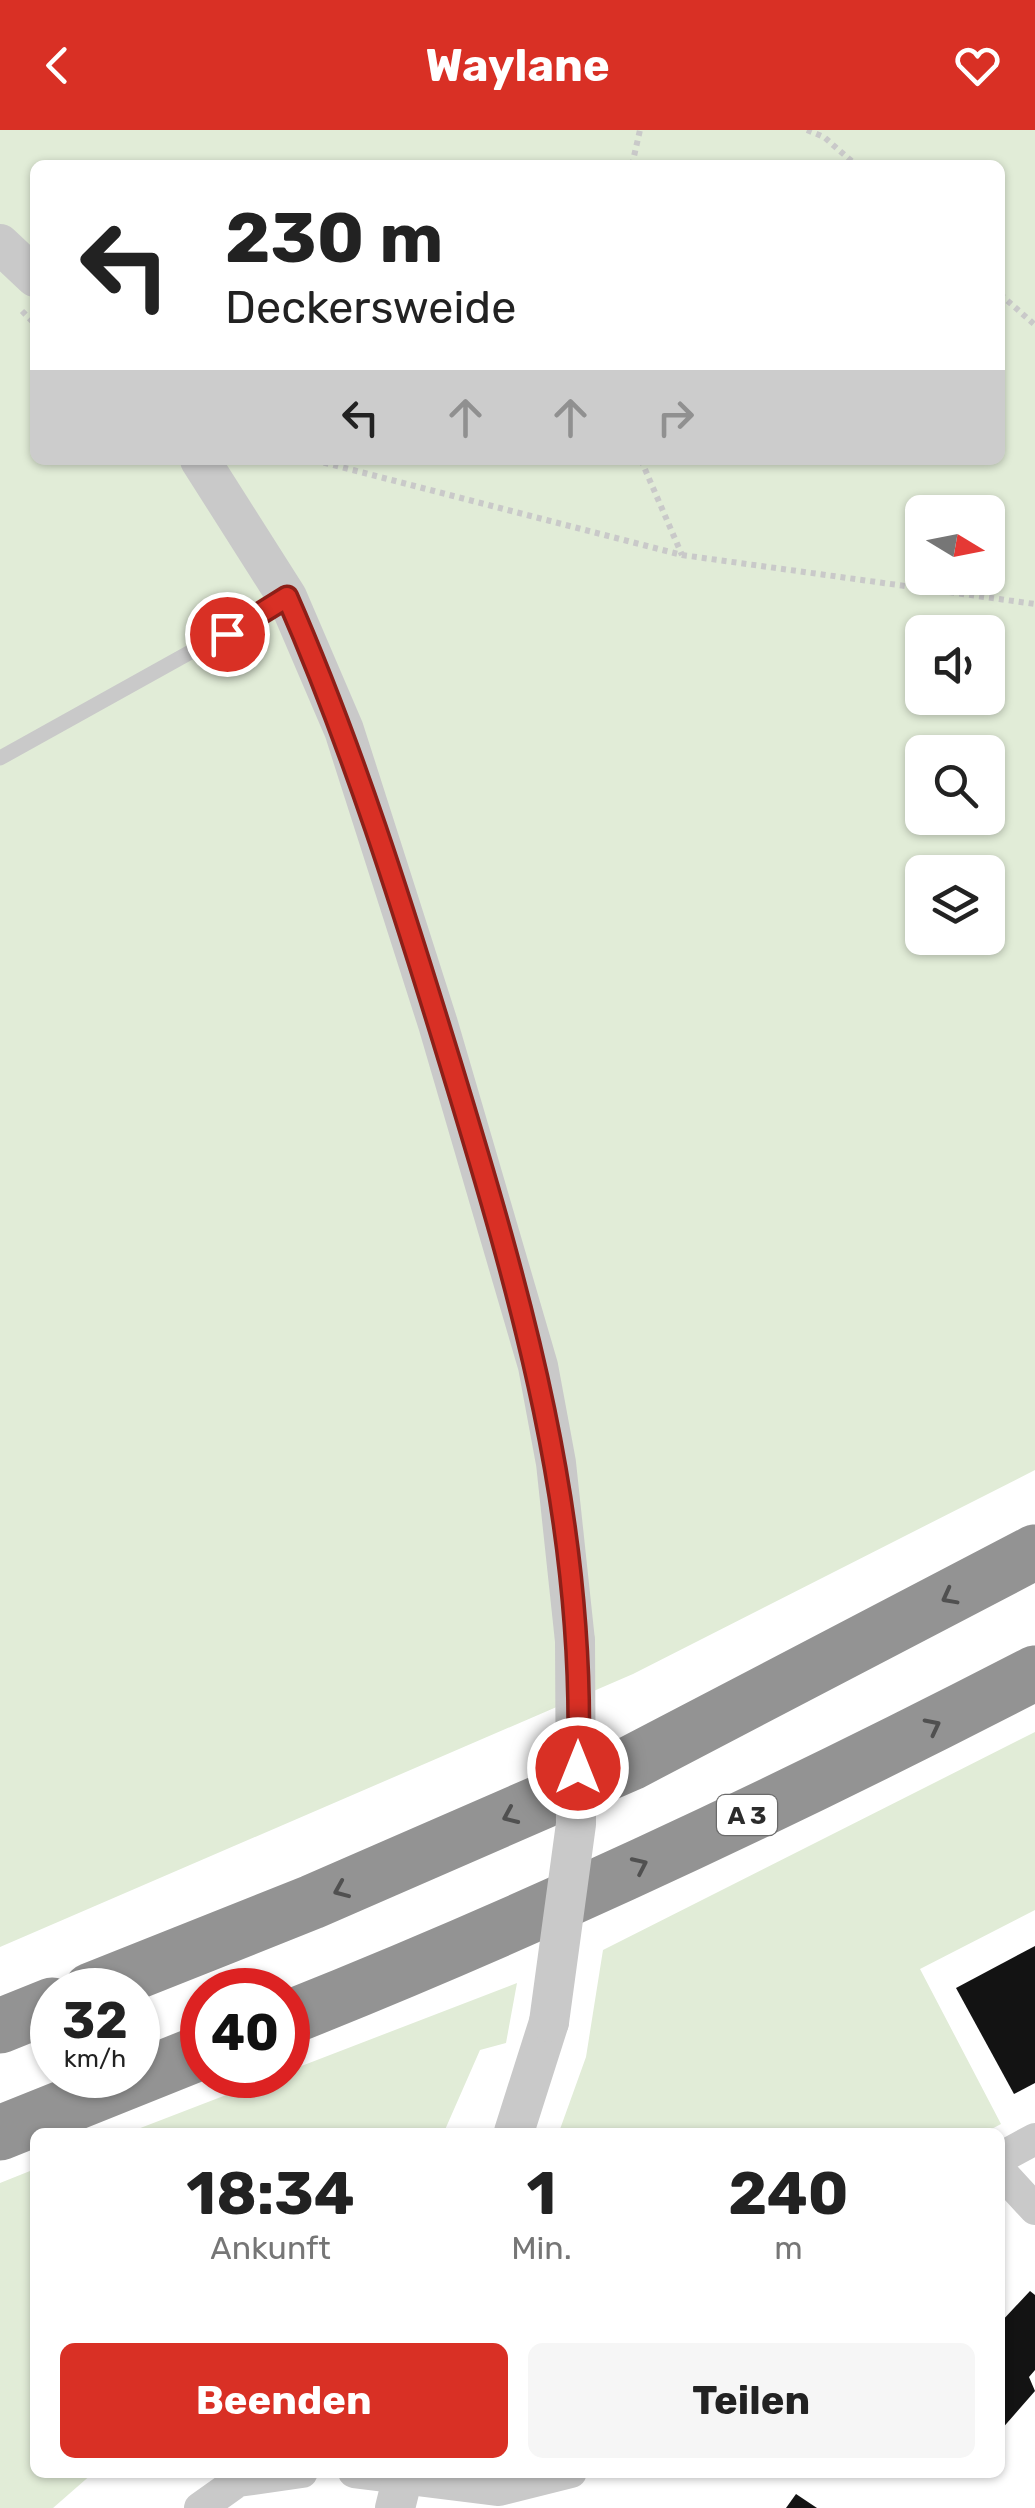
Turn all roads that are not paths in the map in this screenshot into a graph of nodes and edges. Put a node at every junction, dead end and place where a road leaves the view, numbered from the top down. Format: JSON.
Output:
{"nodes":[{"id":1,"x":0,"y":244,"type":"edge"},
{"id":2,"x":30,"y":272,"type":"edge"},
{"id":3,"x":203,"y":465,"type":"edge"},
{"id":4,"x":287,"y":597,"type":"junction"},
{"id":5,"x":0,"y":758,"type":"edge"},
{"id":6,"x":1035,"y":1552,"type":"edge"},
{"id":7,"x":1035,"y":1673,"type":"edge"},
{"id":8,"x":146,"y":1968,"type":"edge"},
{"id":9,"x":310,"y":2009,"type":"edge"},
{"id":10,"x":30,"y":2014,"type":"edge"},
{"id":11,"x":0,"y":2026,"type":"edge"},
{"id":12,"x":180,"y":2061,"type":"edge"},
{"id":13,"x":515,"y":2128,"type":"edge"},
{"id":14,"x":0,"y":2132,"type":"edge"},
{"id":15,"x":1035,"y":2139,"type":"edge"},
{"id":16,"x":1005,"y":2155,"type":"edge"},
{"id":17,"x":1005,"y":2176,"type":"edge"},
{"id":18,"x":1035,"y":2209,"type":"edge"},
{"id":19,"x":259,"y":2478,"type":"edge"},
{"id":20,"x":372,"y":2478,"type":"edge"},
{"id":21,"x":547,"y":2478,"type":"edge"},
{"id":22,"x":400,"y":2487,"type":"edge"},
{"id":23,"x":200,"y":2508,"type":"edge"}],
"edges":[{"from":1,"to":2,"type":"street"},
{"from":3,"to":4,"type":"street"},
{"from":4,"to":5,"type":"lane"},
{"from":4,"to":13,"type":"street","bridge":true},
{"from":6,"to":8,"type":"highway","one_way":true},
{"from":9,"to":7,"type":"highway","number":"A 3","one_way":true},
{"from":10,"to":11,"type":"highway"},
{"from":12,"to":14,"type":"highway"},
{"from":15,"to":16,"type":"street"},
{"from":17,"to":18,"type":"street"},
{"from":19,"to":23,"type":"street"},
{"from":20,"to":22,"type":"street"},
{"from":21,"to":22,"type":"street"}]}
